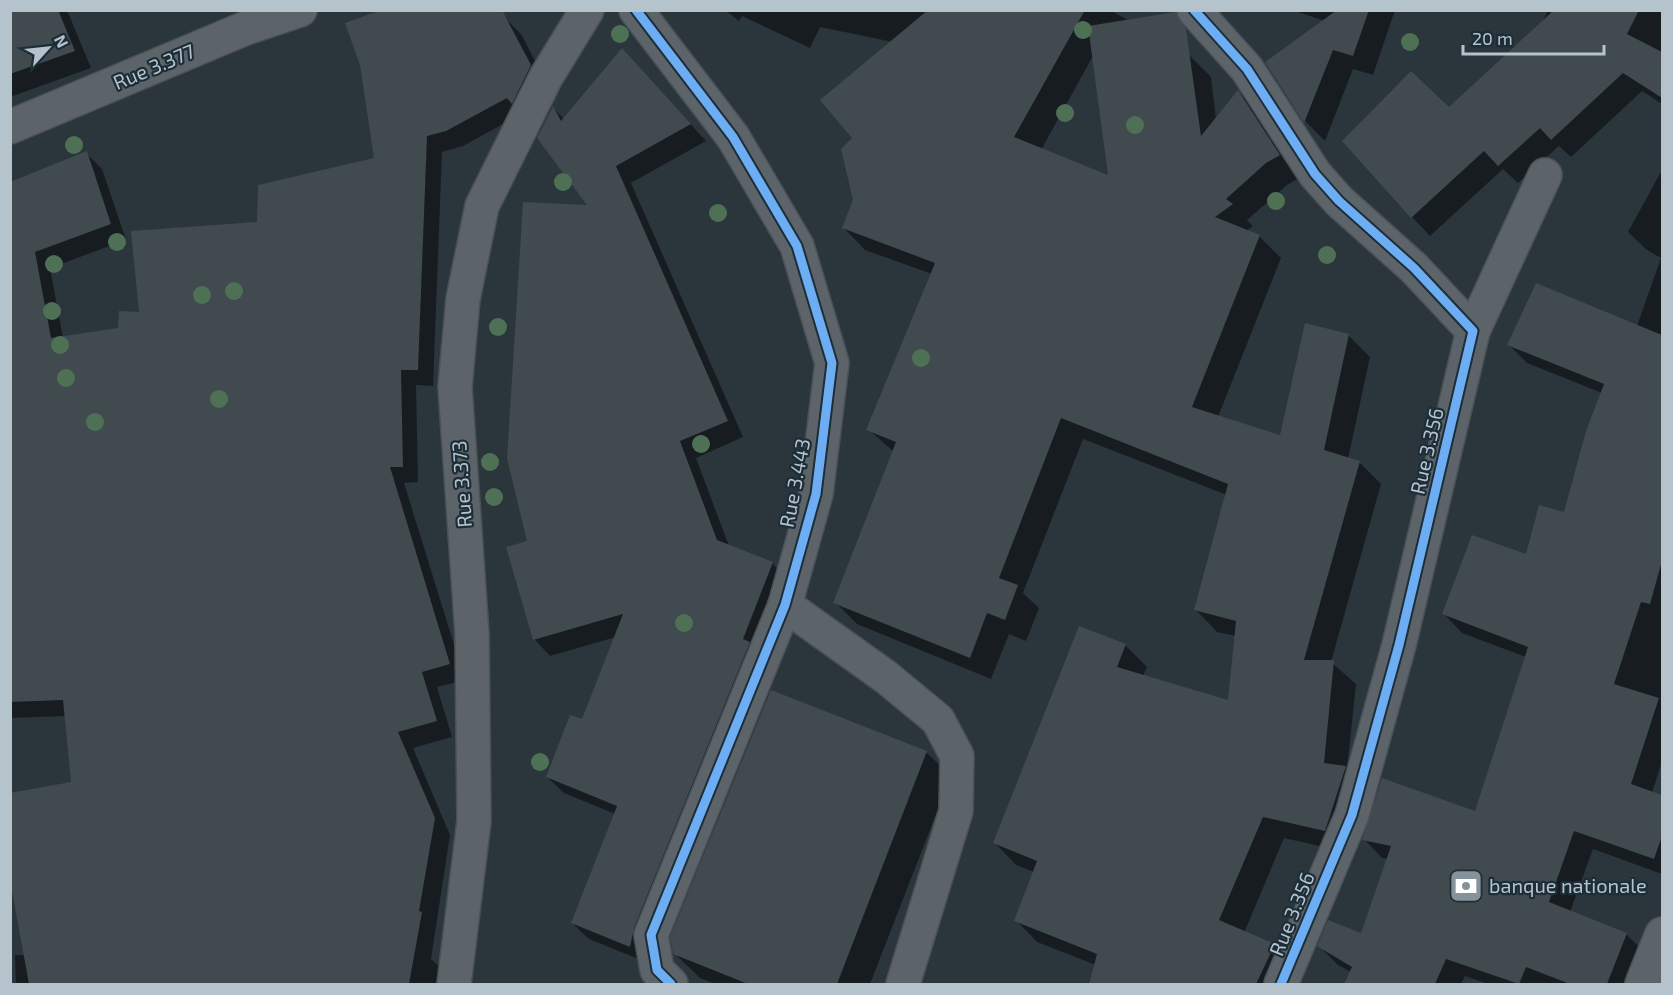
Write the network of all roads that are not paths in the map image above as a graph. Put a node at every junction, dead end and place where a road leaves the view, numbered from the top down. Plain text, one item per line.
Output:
1 (300, 10) edge
2 (587, 10) edge
3 (636, 10) edge
4 (1194, 10) edge
5 (10, 127) edge
6 (1545, 176) dead end
7 (1473, 331) junction
8 (785, 605) junction
9 (1662, 934) edge
10 (454, 984) edge
11 (671, 984) edge
12 (903, 984) edge
13 (1281, 984) edge
14 (1642, 984) edge

1 - 5 street, Rue 3.377
2 - 10 street, Rue 3.373
3 - 8 street, Rue 3.443
4 - 7 street
6 - 7 street, Rue 3.356
7 - 13 street, Rue 3.356
8 - 11 street, Rue 3.443
8 - 12 street
9 - 14 street

